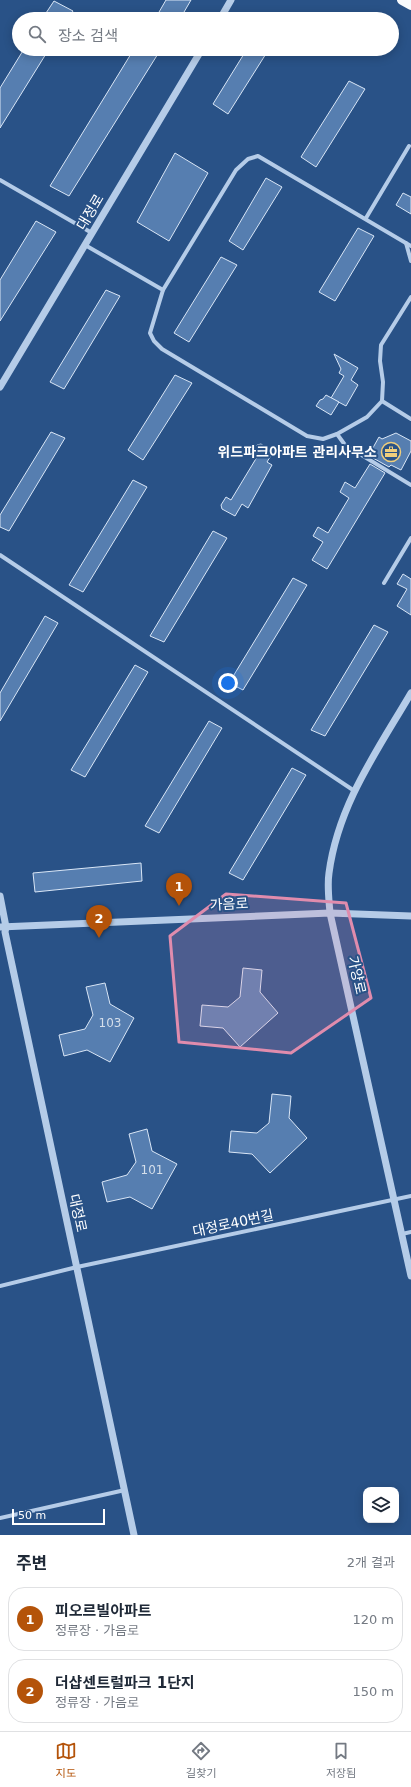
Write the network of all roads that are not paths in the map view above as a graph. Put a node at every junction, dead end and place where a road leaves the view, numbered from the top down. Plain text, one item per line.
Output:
1 (231, 0) edge
2 (402, 0) edge
3 (411, 5) edge
4 (224, 12) edge
5 (198, 56) edge
6 (409, 146) dead end
7 (0, 180) edge
8 (366, 218) junction
9 (92, 233) junction
10 (406, 243) junction
11 (85, 245) junction
12 (411, 246) edge
13 (411, 261) edge
14 (163, 290) junction
15 (411, 298) edge
16 (0, 388) edge
17 (382, 401) junction
18 (411, 418) edge
19 (337, 434) junction
20 (411, 485) edge
21 (411, 538) edge
22 (0, 555) edge
23 (384, 583) dead end
24 (411, 693) edge
25 (353, 790) junction
26 (0, 896) edge
27 (330, 913) junction
28 (411, 916) edge
29 (3, 927) edge
30 (411, 1196) edge
31 (394, 1200) junction
32 (411, 1232) edge
33 (402, 1234) junction
34 (77, 1267) junction
35 (411, 1276) edge
36 (0, 1286) edge
37 (124, 1490) junction
38 (0, 1518) edge
39 (134, 1535) edge

1 - 4 street
2 - 3 main road
5 - 9 street, 대정로
6 - 8 street
7 - 9 street
8 - 10 street
8 - 14 street
9 - 11 street, 대정로
10 - 12 street
10 - 13 street
11 - 14 street
11 - 16 street, 대정로
14 - 19 street
15 - 17 street
17 - 18 street
17 - 19 street
19 - 20 street
21 - 23 street
22 - 25 street
24 - 25 street, 가양로
25 - 27 street, 가양로
26 - 29 street, 대정로
27 - 28 street, 가음로
27 - 29 street, 가음로
27 - 31 street, 가양로
29 - 34 street, 대정로
30 - 31 street, 대정로40번길
31 - 33 street, 가양로
31 - 34 street, 대정로40번길
32 - 33 street
33 - 35 street, 가양로
34 - 36 street, 대정로40번길
34 - 37 street, 대정로
37 - 38 street
37 - 39 street, 대정로

